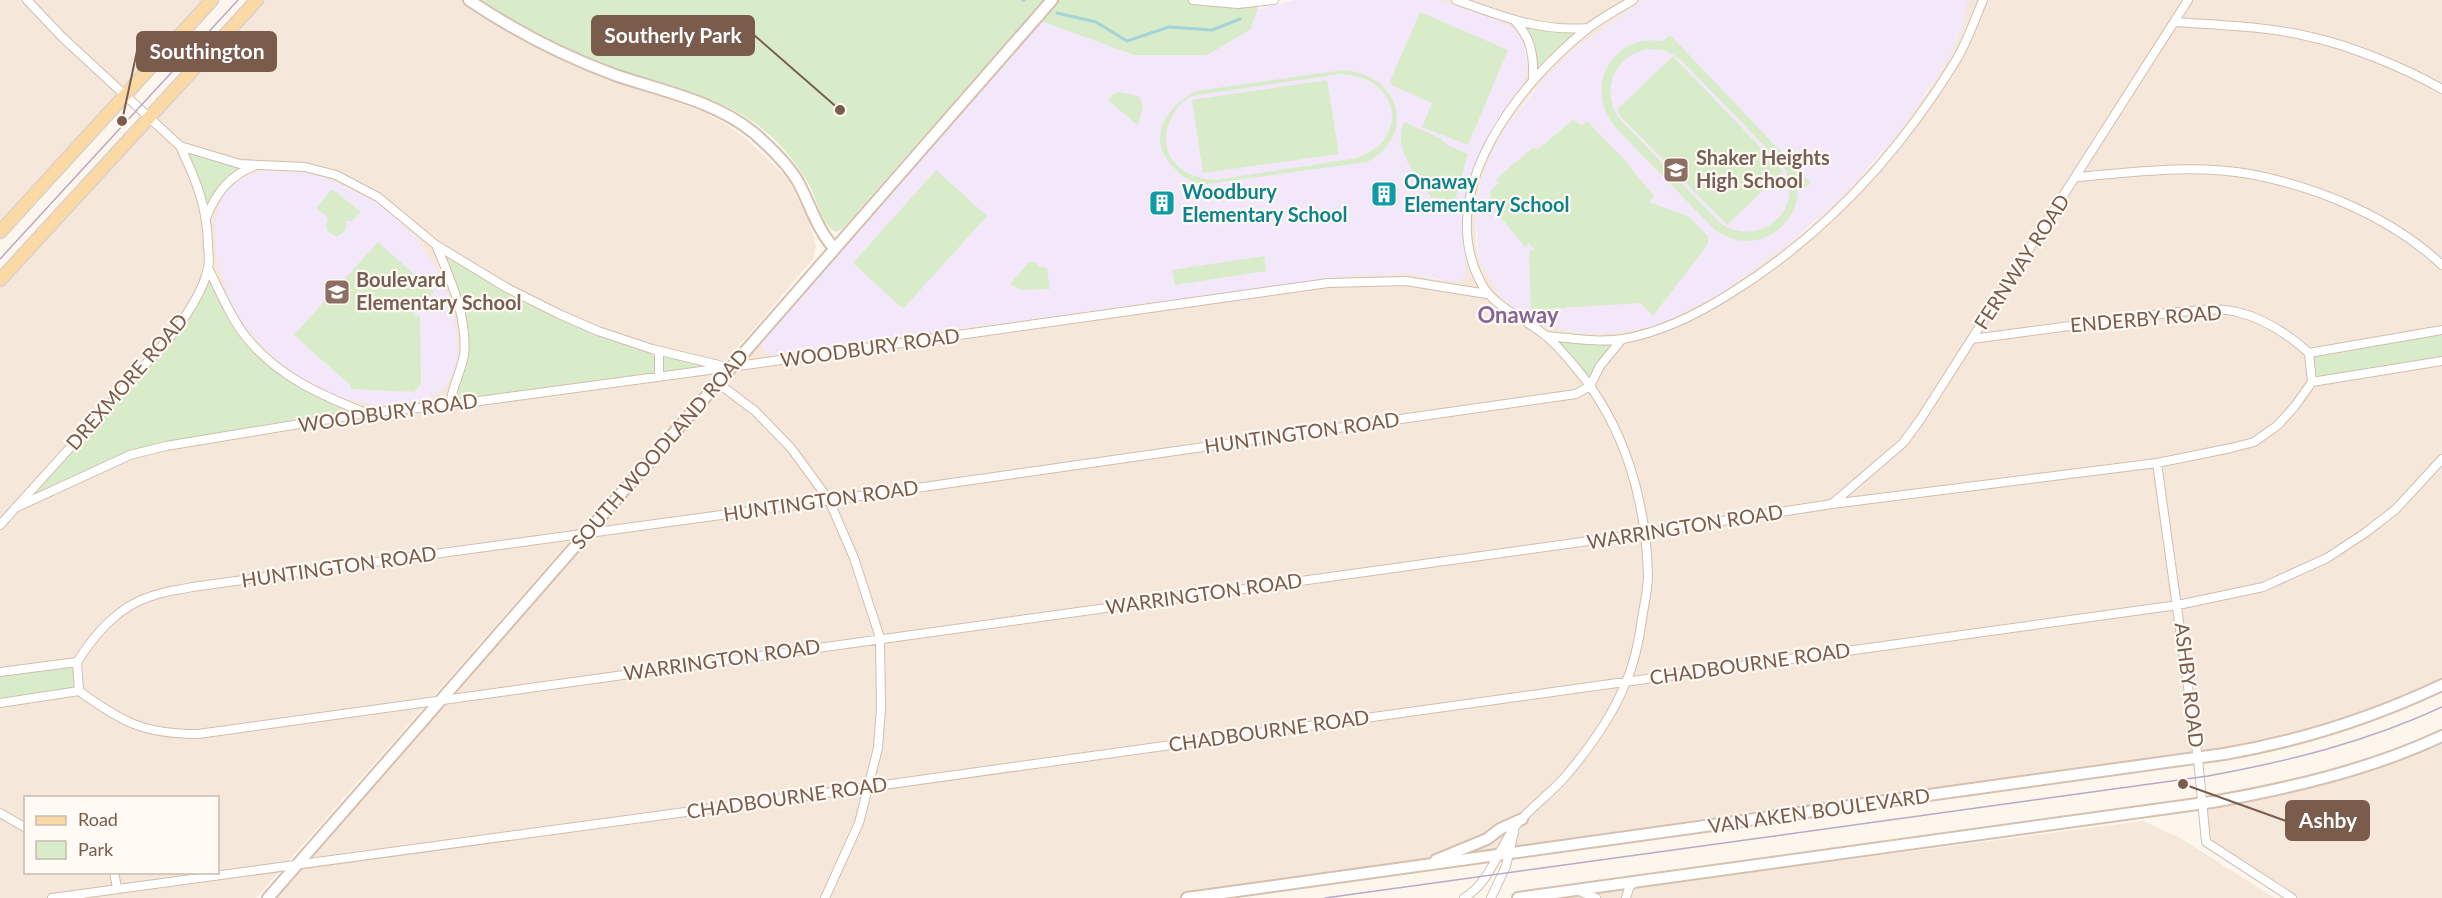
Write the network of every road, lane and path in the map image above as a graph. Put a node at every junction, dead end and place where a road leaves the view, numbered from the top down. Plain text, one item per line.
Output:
1 (27, 0) edge
2 (212, 0) edge
3 (257, 0) edge
4 (469, 0) edge
5 (1052, 0) edge
6 (1193, 0) edge
7 (1274, 0) edge
8 (1456, 0) edge
9 (1633, 0) edge
10 (1976, 0) edge
11 (1983, 0) edge
12 (2188, 0) edge
13 (1978, 12) junction
14 (1515, 21) junction
15 (2174, 22) junction
16 (1588, 28) junction
17 (1533, 79) junction
18 (2442, 90) edge
19 (124, 95) junction
20 (149, 118) junction
21 (180, 146) junction
22 (257, 165) junction
23 (2077, 177) junction
24 (207, 218) junction
25 (0, 232) edge
26 (436, 245) junction
27 (834, 248) junction
28 (2442, 265) edge
29 (208, 268) junction
30 (0, 280) edge
31 (1487, 294) junction
32 (2442, 330) edge
33 (1546, 336) junction
34 (1622, 339) junction
35 (1972, 339) junction
36 (659, 351) junction
37 (2309, 353) junction
38 (2442, 361) edge
39 (731, 368) junction
40 (659, 376) junction
41 (2312, 382) junction
42 (718, 383) junction
43 (1590, 386) junction
44 (450, 405) junction
45 (366, 413) junction
46 (2442, 459) edge
47 (2157, 463) junction
48 (829, 500) junction
49 (1832, 504) junction
50 (15, 508) junction
51 (0, 525) edge
52 (587, 533) junction
53 (1644, 534) junction
54 (2178, 605) junction
55 (880, 638) junction
56 (77, 662) junction
57 (0, 672) edge
58 (1627, 681) junction
59 (2442, 685) edge
60 (79, 691) junction
61 (441, 700) junction
62 (0, 703) edge
63 (2442, 736) edge
64 (2198, 759) junction
65 (868, 787) junction
66 (2202, 804) junction
67 (0, 813) edge
68 (1518, 824) junction
69 (24, 827) edge
70 (1504, 854) junction
71 (1427, 865) junction
72 (296, 866) junction
73 (114, 874) edge
74 (1634, 882) junction
75 (117, 888) junction
76 (1576, 890) junction
77 (52, 898) edge
78 (268, 898) edge
79 (825, 898) edge
80 (1187, 898) edge
81 (1464, 898) edge
82 (1491, 898) edge
83 (1518, 898) edge
84 (1596, 898) edge
85 (1626, 898) edge
86 (2292, 898) edge

1 - 19 street
2 - 19 main road
3 - 20 main road
4 - 27 main road
5 - 27 main road, SOUTH WOODLAND ROAD
6 - 7 street
8 - 14 street
9 - 16 street
10 - 13 street
11 - 13 street
12 - 15 street, FERNWAY ROAD
13 - 34 street
14 - 16 street
14 - 17 street
15 - 18 street
15 - 23 street, FERNWAY ROAD
16 - 17 street
17 - 31 street
19 - 20 street
19 - 25 main road
20 - 21 street
20 - 30 main road
21 - 22 street
21 - 24 street, DREXMORE ROAD
22 - 24 street, DREXMORE ROAD
22 - 26 street
23 - 28 street
23 - 35 street, FERNWAY ROAD
24 - 29 street, DREXMORE ROAD
26 - 36 street
26 - 44 street
27 - 39 main road, SOUTH WOODLAND ROAD
29 - 45 street
29 - 50 street, DREXMORE ROAD
31 - 33 street
31 - 39 street, WOODBURY ROAD
32 - 37 street
33 - 34 street
33 - 43 street
34 - 43 street
35 - 37 street, ENDERBY ROAD
35 - 49 street, FERNWAY ROAD
36 - 39 street
36 - 40 street
37 - 41 street
38 - 41 street
39 - 40 street, WOODBURY ROAD
39 - 42 main road, SOUTH WOODLAND ROAD
40 - 44 street, WOODBURY ROAD
41 - 47 street, WARRINGTON ROAD
42 - 48 street
42 - 52 main road, SOUTH WOODLAND ROAD
43 - 48 street, HUNTINGTON ROAD
43 - 53 street
44 - 45 street, WOODBURY ROAD
45 - 50 street, WOODBURY ROAD
46 - 54 street, CHADBOURNE ROAD
47 - 49 street, WARRINGTON ROAD
47 - 54 street, ASHBY ROAD
48 - 52 street, HUNTINGTON ROAD
48 - 55 street
49 - 53 street, WARRINGTON ROAD
50 - 51 street, DREXMORE ROAD
52 - 56 street, HUNTINGTON ROAD
52 - 61 main road, SOUTH WOODLAND ROAD
53 - 55 street, WARRINGTON ROAD
53 - 58 street
54 - 58 street, CHADBOURNE ROAD
54 - 64 street, ASHBY ROAD
55 - 61 street, WARRINGTON ROAD
55 - 65 street
56 - 57 street
56 - 60 street
58 - 65 street, CHADBOURNE ROAD
58 - 68 street
59 - 64 main road, VAN AKEN BOULEVARD
60 - 61 street, WARRINGTON ROAD
60 - 62 street
61 - 72 main road, SOUTH WOODLAND ROAD
63 - 66 main road
64 - 66 street, ASHBY ROAD
64 - 70 main road, VAN AKEN BOULEVARD
65 - 72 street, CHADBOURNE ROAD
65 - 79 street
66 - 74 main road
66 - 86 street, ASHBY ROAD
67 - 69 street
68 - 70 street
68 - 71 main road
70 - 71 main road, VAN AKEN BOULEVARD
70 - 81 street
70 - 82 street
71 - 80 main road, VAN AKEN BOULEVARD
72 - 75 street, CHADBOURNE ROAD
72 - 78 main road, SOUTH WOODLAND ROAD
73 - 75 street
74 - 76 main road
74 - 85 street
75 - 77 street, CHADBOURNE ROAD
76 - 83 main road
76 - 84 street

